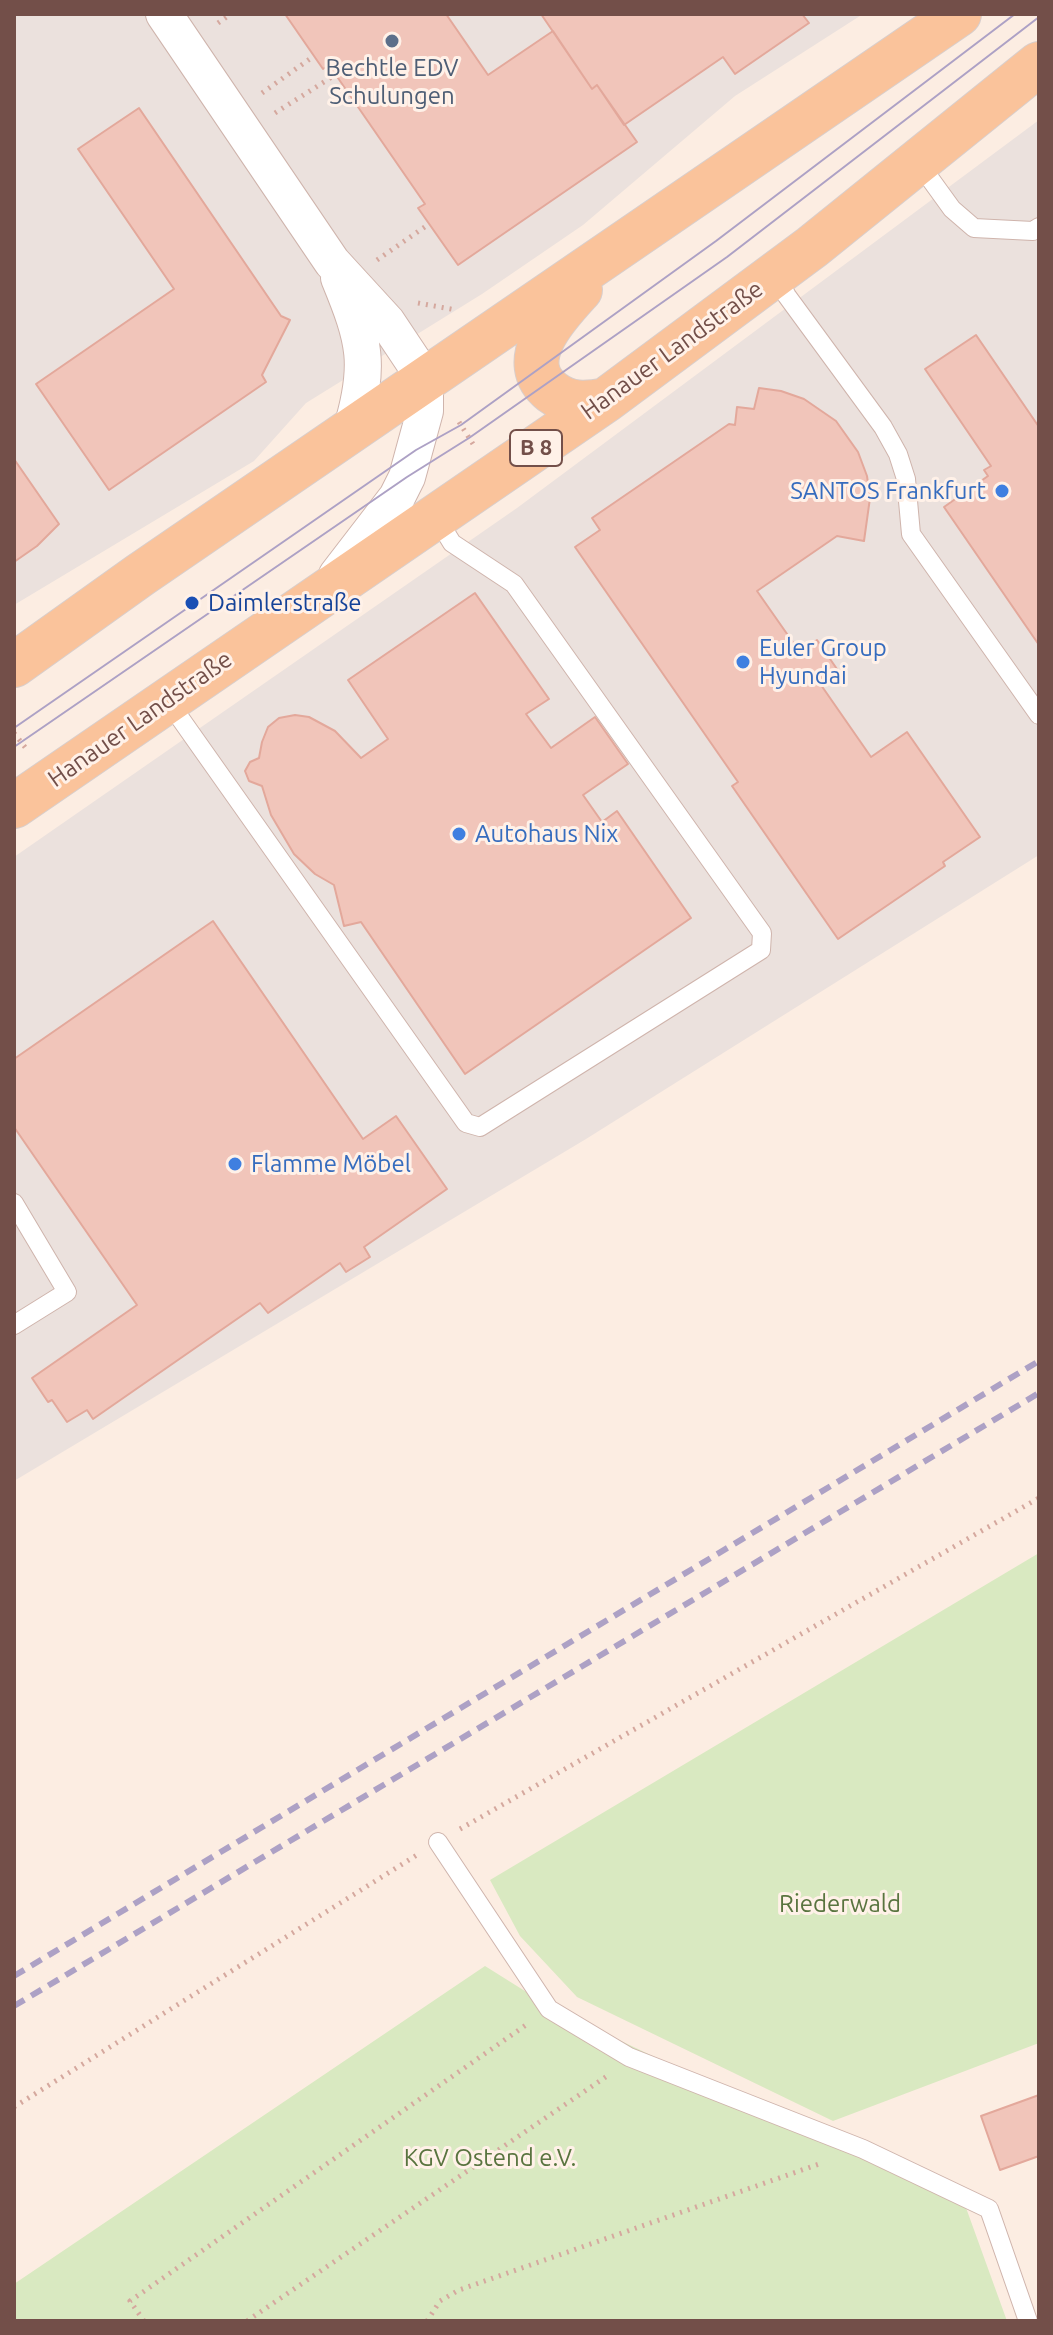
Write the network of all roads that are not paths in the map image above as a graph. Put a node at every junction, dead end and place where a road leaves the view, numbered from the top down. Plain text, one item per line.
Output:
1 (164, 14) edge
2 (959, 14) edge
3 (1039, 64) edge
4 (917, 161) junction
5 (1039, 227) edge
6 (616, 249) junction
7 (332, 262) junction
8 (775, 275) junction
9 (425, 379) junction
10 (606, 400) junction
11 (351, 431) junction
12 (436, 517) junction
13 (312, 602) junction
14 (14, 665) edge
15 (167, 700) junction
16 (1039, 715) edge
17 (14, 806) edge
18 (14, 1203) edge
19 (14, 1325) edge
20 (438, 1842) road end
21 (1028, 2321) edge

1 - 7 street
2 - 6 main road
3 - 4 main road, Hanauer Landstraße / B 8
4 - 5 lane
4 - 8 main road, Hanauer Landstraße / B 8
6 - 9 main road
6 - 10 main road
7 - 9 street
7 - 11 street
8 - 10 main road, Hanauer Landstraße / B 8
8 - 16 lane
9 - 11 main road
9 - 13 street
10 - 12 main road, Hanauer Landstraße / B 8
11 - 14 main road
12 - 13 main road, Hanauer Landstraße / B 8
12 - 15 lane
13 - 15 main road, Hanauer Landstraße / B 8
15 - 17 main road, Hanauer Landstraße / B 8
18 - 19 lane
20 - 21 lane

